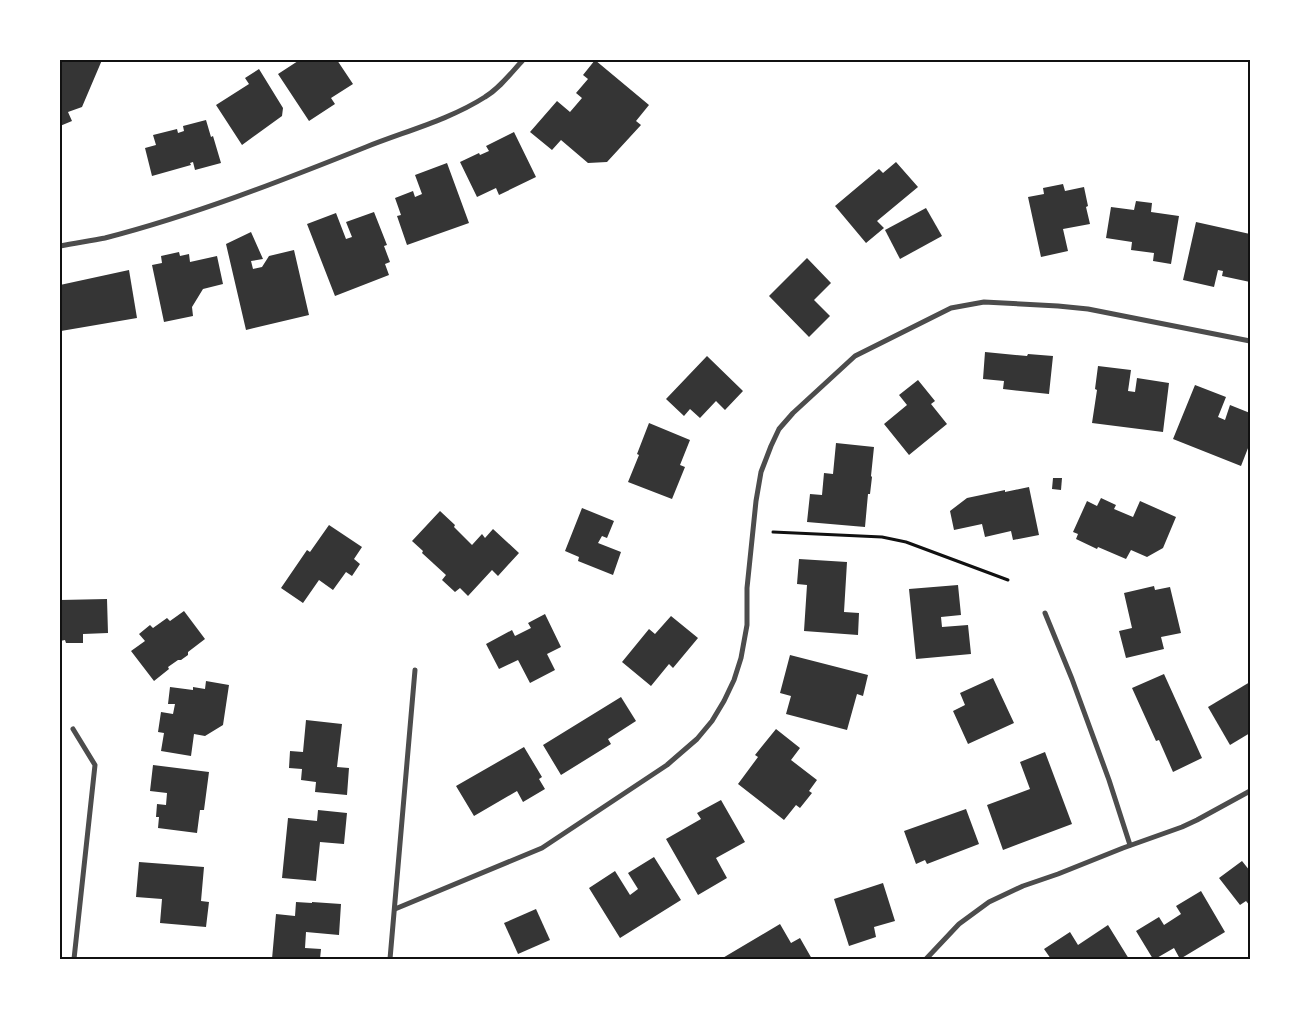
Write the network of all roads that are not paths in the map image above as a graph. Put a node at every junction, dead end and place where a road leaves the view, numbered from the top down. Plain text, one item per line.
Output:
1 (522, 60) edge
2 (60, 246) edge
3 (1250, 341) edge
4 (1045, 613) dead end
5 (415, 670) dead end
6 (73, 729) dead end
7 (1250, 792) edge
8 (1130, 845) junction
9 (395, 909) junction
10 (74, 959) edge
11 (390, 959) edge
12 (926, 959) edge

1 - 2 street
3 - 9 street
4 - 8 street
5 - 9 street
6 - 10 street
7 - 8 street
8 - 12 street
9 - 11 street

